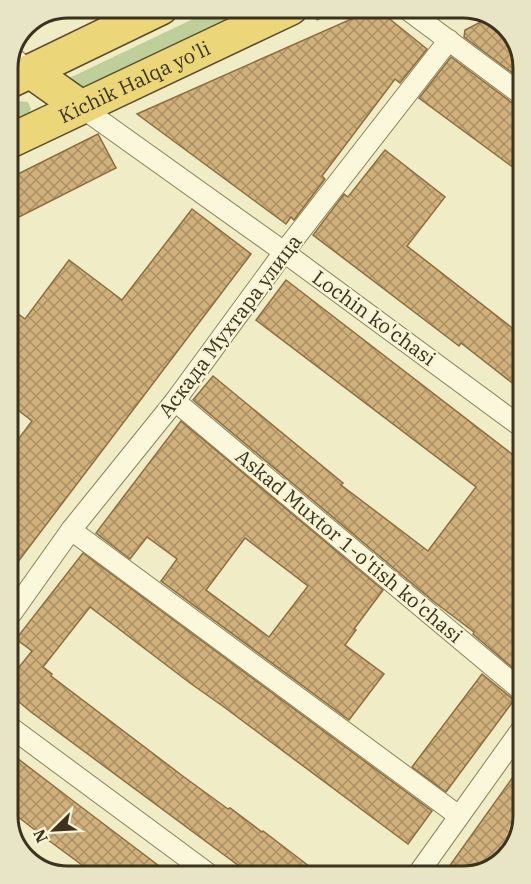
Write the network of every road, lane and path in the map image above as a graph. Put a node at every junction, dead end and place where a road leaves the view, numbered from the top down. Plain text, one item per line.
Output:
1 (138, 18) edge
2 (270, 18) edge
3 (419, 18) edge
4 (449, 40) junction
5 (18, 69) edge
6 (18, 71) edge
7 (513, 88) edge
8 (81, 107) junction
9 (18, 137) edge
10 (284, 252) junction
11 (175, 401) junction
12 (513, 421) edge
13 (71, 530) junction
14 (18, 605) edge
15 (513, 683) edge
16 (18, 733) edge
17 (513, 740) edge
18 (459, 816) junction
19 (198, 866) edge
20 (424, 866) edge

1 - 5 highway
2 - 8 highway, Kichik Halqa yo'li
3 - 4 street
4 - 7 street
4 - 10 street, Аскада Мухтара улица
6 - 8 highway
8 - 9 highway, Kichik Halqa yo'li
8 - 10 street, Lochin ko'chasi
10 - 11 street, Аскада Мухтара улица
10 - 12 street, Lochin ko'chasi
11 - 13 street, Аскада Мухтара улица
11 - 15 street, Askad Muxtor 1-o'tish ko'chasi
13 - 14 street, Аскада Мухтара улица
13 - 18 street
16 - 19 street
17 - 18 street
18 - 20 street

